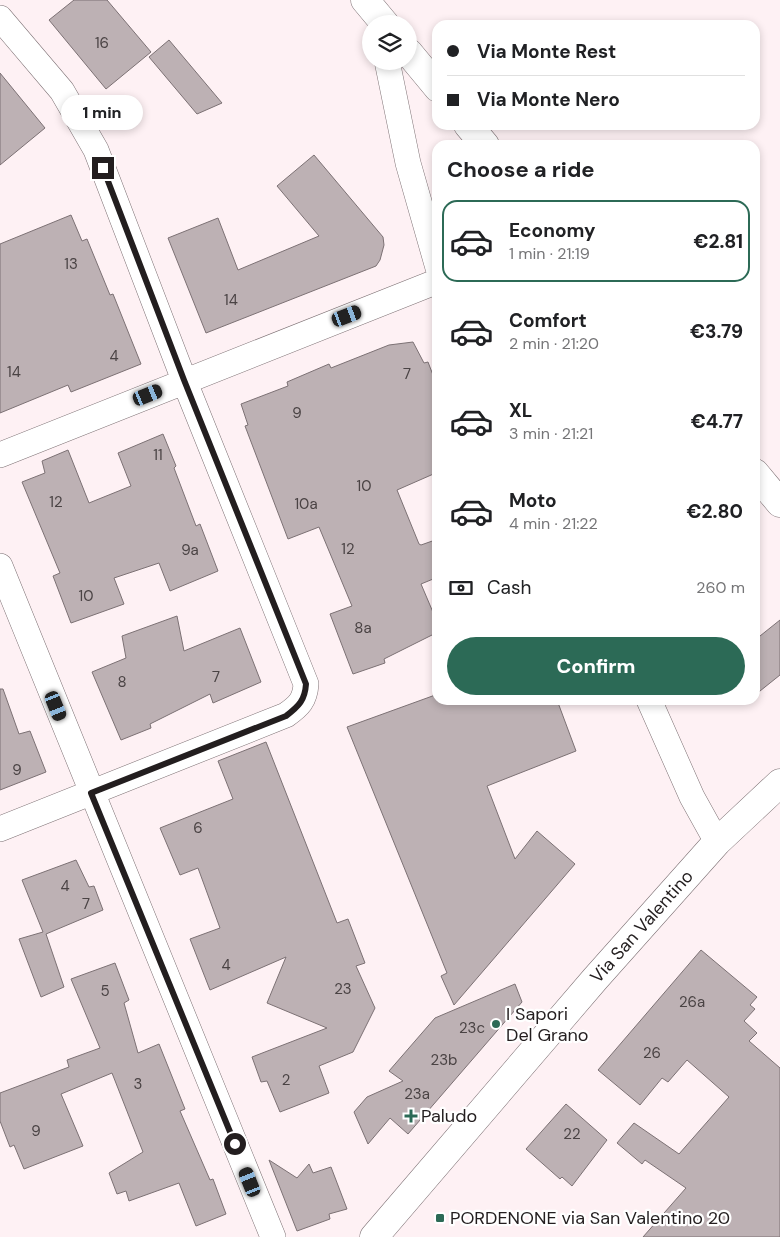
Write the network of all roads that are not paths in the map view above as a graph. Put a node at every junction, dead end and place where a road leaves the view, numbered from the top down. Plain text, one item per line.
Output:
1 (0, 18) edge
2 (417, 63) edge
3 (389, 70) edge
4 (432, 81) edge
5 (472, 130) edge
6 (481, 140) edge
7 (432, 247) edge
8 (432, 283) edge
9 (184, 380) junction
10 (0, 455) edge
11 (760, 479) edge
12 (780, 504) edge
13 (0, 566) edge
14 (651, 705) edge
15 (780, 784) edge
16 (91, 793) junction
17 (0, 829) edge
18 (717, 842) junction
19 (272, 1237) edge
20 (374, 1237) edge

1 - 9 street
2 - 4 street
3 - 7 street
5 - 6 street
8 - 9 street
9 - 10 street
9 - 16 street
11 - 12 street
13 - 16 street
14 - 18 street
15 - 18 street, Via San Valentino
16 - 17 street
16 - 19 street
18 - 20 street, Via San Valentino

